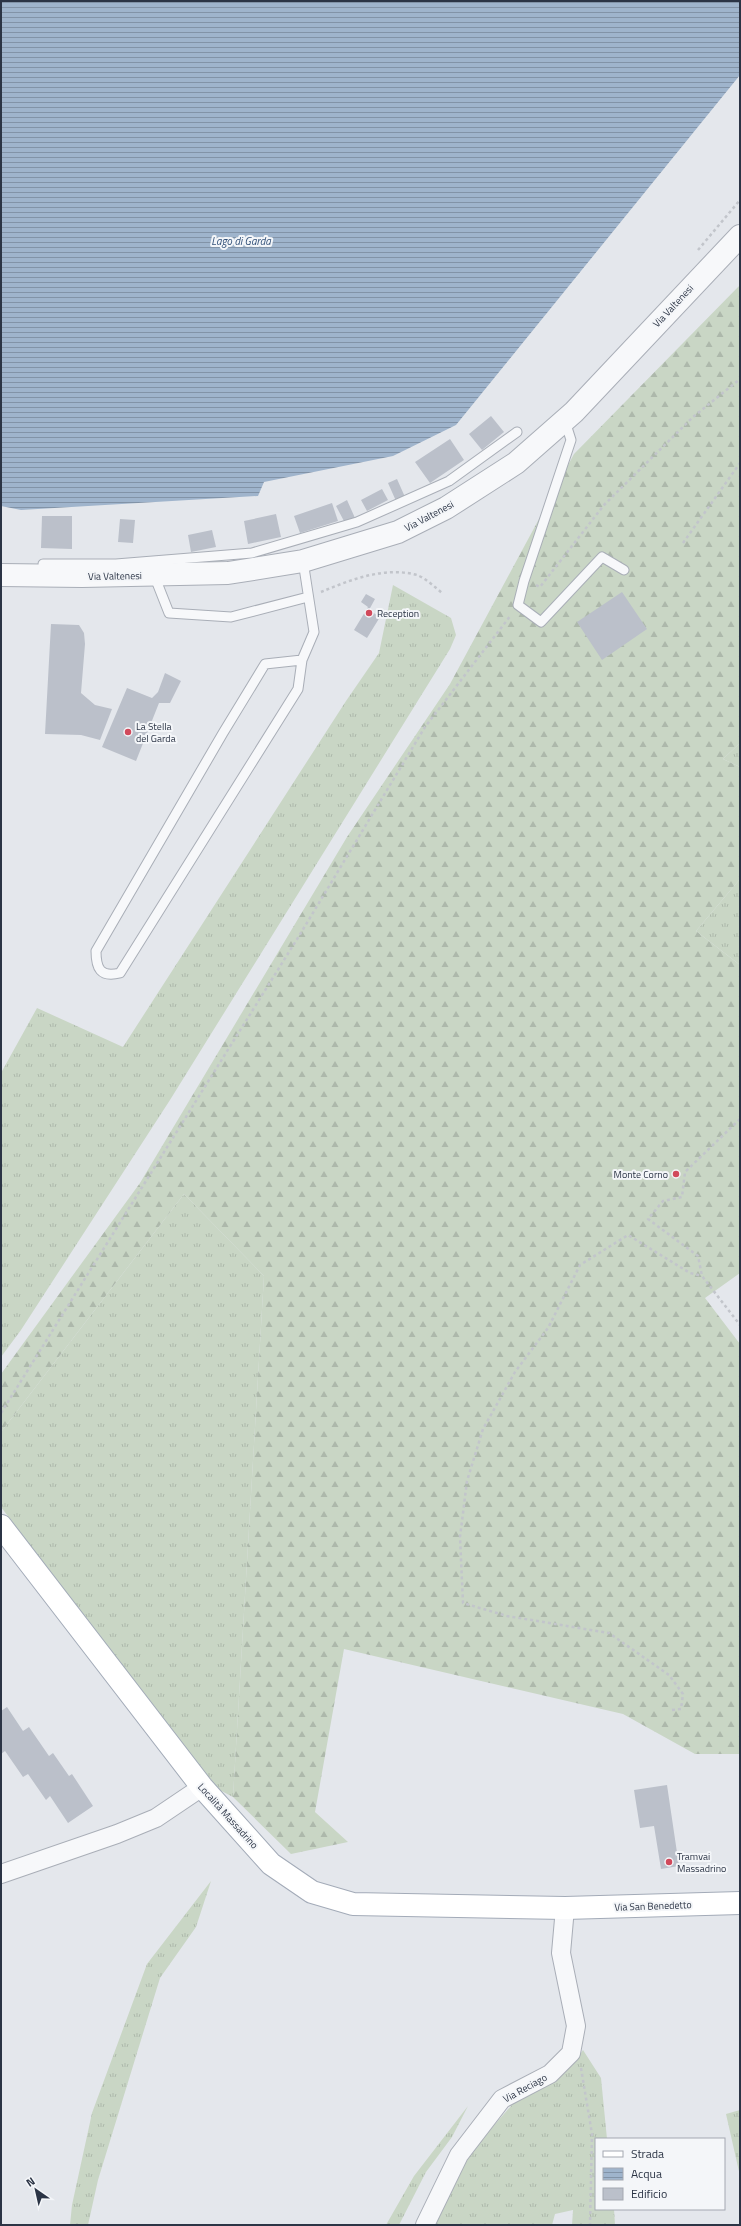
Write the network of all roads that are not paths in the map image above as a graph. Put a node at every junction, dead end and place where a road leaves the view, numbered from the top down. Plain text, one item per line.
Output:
1 (740, 236) edge
2 (565, 421) junction
3 (517, 432) dead end
4 (303, 562) junction
5 (43, 564) dead end
6 (116, 570) junction
7 (624, 570) dead end
8 (9, 575) edge
9 (154, 575) junction
10 (308, 597) junction
11 (302, 660) junction
12 (1, 1526) edge
13 (202, 1787) junction
14 (2, 1873) edge
15 (740, 1903) edge
16 (565, 1912) junction
17 (425, 2225) edge

1 - 2 street, Via Valtenesi
2 - 4 street, Via Valtenesi
2 - 7 lane
3 - 6 lane
4 - 9 street, Via Valtenesi
4 - 10 lane
5 - 6 lane
6 - 8 street, Via Valtenesi
6 - 9 street, Via Valtenesi
9 - 10 lane
10 - 11 lane
11 - 11 lane
12 - 13 main road, Località Massadrino
13 - 14 street
13 - 16 main road, Località Massadrino
15 - 16 main road, Via San Benedetto
16 - 17 street, Via Reciago

